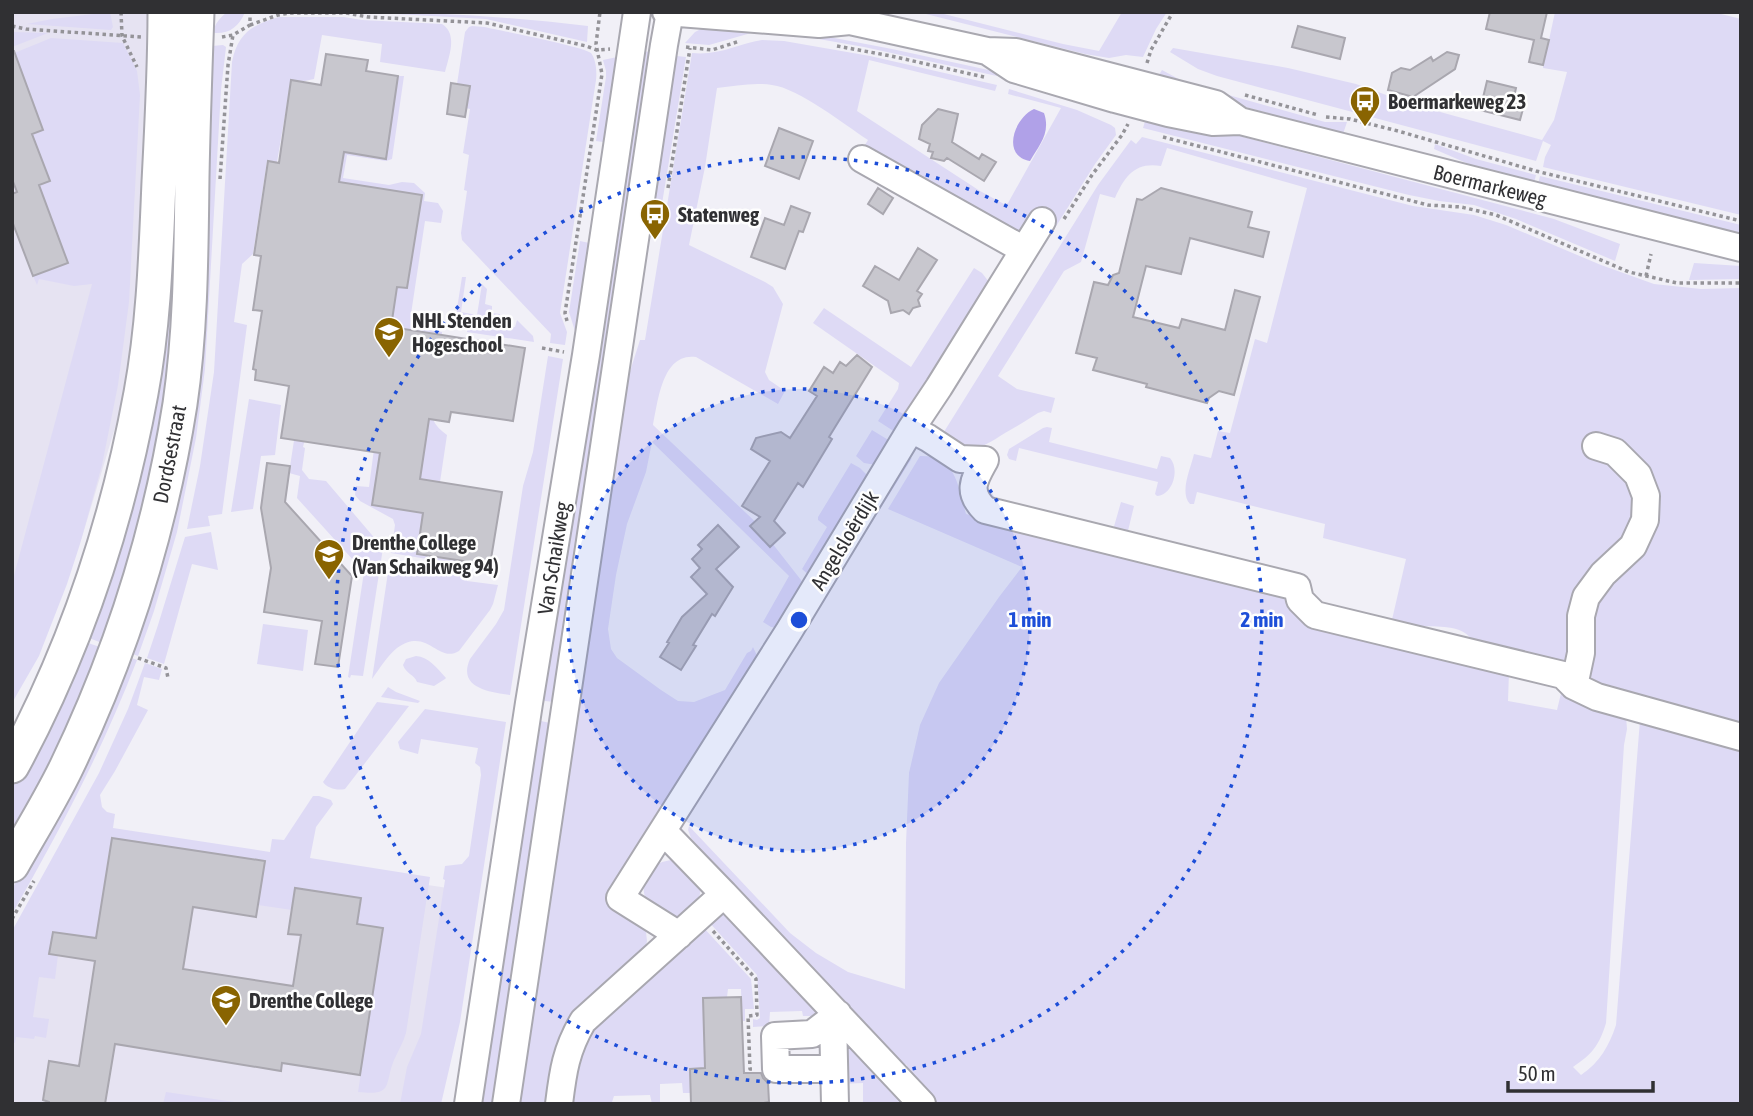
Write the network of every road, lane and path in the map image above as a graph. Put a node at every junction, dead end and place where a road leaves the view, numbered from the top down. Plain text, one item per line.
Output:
1 (121, 12) edge
2 (164, 12) edge
3 (197, 12) edge
4 (250, 12) edge
5 (600, 12) edge
6 (637, 12) edge
7 (669, 12) edge
8 (1173, 12) edge
9 (843, 16) edge
10 (250, 25) junction
11 (12, 26) edge
12 (122, 36) junction
13 (744, 39) dead end
14 (830, 45) dead end
15 (690, 48) dead end
16 (987, 51) junction
17 (138, 68) dead end
18 (988, 78) dead end
19 (1141, 84) junction
20 (1236, 93) dead end
21 (1117, 121) dead end
22 (1240, 121) junction
23 (1135, 129) dead end
24 (1398, 131) junction
25 (1163, 137) dead end
26 (1396, 138) dead end
27 (862, 159) dead end
28 (220, 181) dead end
29 (1042, 221) dead end
30 (1741, 221) edge
31 (1741, 248) edge
32 (1024, 250) junction
33 (1651, 254) dead end
34 (1646, 276) junction
35 (1741, 283) edge
36 (542, 348) dead end
37 (568, 352) dead end
38 (911, 429) junction
39 (1596, 446) dead end
40 (1574, 686) junction
41 (1741, 737) edge
42 (16, 755) edge
43 (663, 831) junction
44 (12, 865) edge
45 (724, 894) junction
46 (700, 916) junction
47 (679, 935) junction
48 (835, 1016) junction
49 (776, 1069) junction
50 (820, 1069) dead end
51 (468, 1104) edge
52 (506, 1104) edge
53 (559, 1104) edge
54 (835, 1104) edge
55 (922, 1104) edge

1 - 12 path
2 - 42 main road, Dordsestraat
3 - 44 main road, Dordsestraat
4 - 10 path
5 - 10 path
6 - 51 street, Van Schaikweg
7 - 9 street, Boermarkeweg
7 - 52 street, Van Schaikweg
8 - 19 path
9 - 16 street, Boermarkeweg
10 - 28 path
11 - 12 path
12 - 17 path
13 - 15 path
14 - 18 path
16 - 19 street, Boermarkeweg
16 - 22 street, Boermarkeweg
19 - 22 street, Boermarkeweg
20 - 24 path
21 - 23 path
22 - 31 street, Boermarkeweg
24 - 26 path
24 - 30 path
25 - 34 path
27 - 32 street
29 - 32 street, Angelsloërdijk
32 - 38 street, Angelsloërdijk
33 - 34 path
34 - 35 path
36 - 37 path
38 - 40 street
38 - 43 street, Angelsloërdijk
39 - 40 street
40 - 41 street
43 - 45 street
43 - 47 street, Angelsloërdijk
45 - 46 street
45 - 48 street
46 - 47 street
46 - 49 path
47 - 53 street
48 - 49 street
48 - 54 street
48 - 55 street
49 - 50 street

